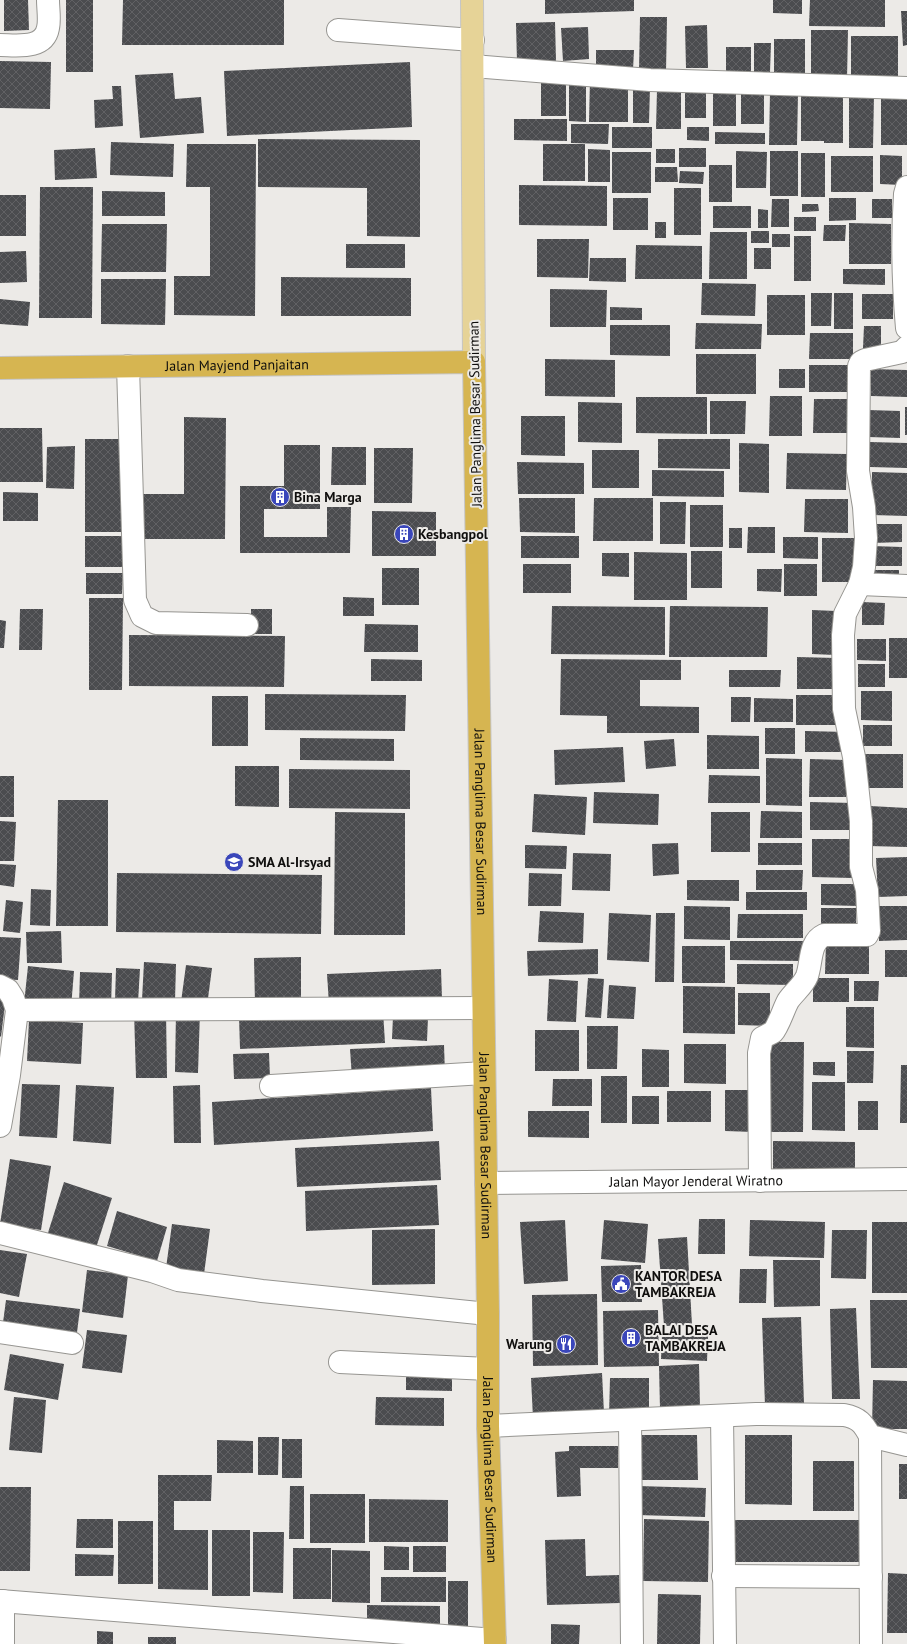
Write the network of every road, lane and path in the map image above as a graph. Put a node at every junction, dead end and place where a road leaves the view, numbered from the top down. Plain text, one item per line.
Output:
1 (48, 0) edge
2 (472, 0) edge
3 (338, 30) dead end
4 (474, 40) junction
5 (0, 45) edge
6 (473, 66) junction
7 (907, 88) edge
8 (907, 187) edge
9 (907, 328) edge
10 (907, 347) edge
11 (474, 362) junction
12 (128, 366) junction
13 (0, 368) edge
14 (860, 584) junction
15 (907, 586) edge
16 (247, 625) dead end
17 (0, 986) edge
18 (484, 1008) junction
19 (17, 1010) junction
20 (484, 1073) junction
21 (271, 1086) dead end
22 (0, 1126) edge
23 (907, 1179) edge
24 (760, 1181) junction
25 (486, 1183) junction
26 (0, 1233) edge
27 (488, 1314) junction
28 (0, 1332) edge
29 (72, 1343) dead end
30 (340, 1362) dead end
31 (488, 1369) junction
32 (722, 1416) junction
33 (630, 1420) junction
34 (488, 1426) junction
35 (870, 1436) junction
36 (907, 1445) edge
37 (724, 1576) junction
38 (871, 1577) junction
39 (2, 1601) edge
40 (494, 1642) edge
41 (3, 1644) edge
42 (632, 1644) edge
43 (725, 1644) edge
44 (871, 1644) edge

1 - 5 street
2 - 4 main road, Jalan Panglima Besar Sudirman
3 - 4 street
4 - 6 main road, Jalan Panglima Besar Sudirman
6 - 7 street
6 - 11 main road, Jalan Panglima Besar Sudirman
8 - 9 street
10 - 14 street
11 - 12 highway, Jalan Mayjend Panjaitan
11 - 18 highway, Jalan Panglima Besar Sudirman
12 - 13 highway, Jalan Mayjend Panjaitan
12 - 16 street
14 - 15 street
14 - 24 street
17 - 19 street
18 - 19 street
18 - 20 highway, Jalan Panglima Besar Sudirman
19 - 22 street
20 - 21 street
20 - 25 highway, Jalan Panglima Besar Sudirman
23 - 24 street, Jalan Mayor Jenderal Wiratno
24 - 25 street, Jalan Mayor Jenderal Wiratno
25 - 27 highway, Jalan Panglima Besar Sudirman
26 - 27 street
27 - 31 highway, Jalan Panglima Besar Sudirman
28 - 29 street
30 - 31 street
31 - 34 highway, Jalan Panglima Besar Sudirman
32 - 33 street
32 - 35 street
32 - 37 street
33 - 34 street
33 - 42 street
34 - 40 highway, Jalan Panglima Besar Sudirman
35 - 36 street
35 - 38 street
37 - 38 street
37 - 43 street
38 - 44 street
39 - 40 street
39 - 41 street

